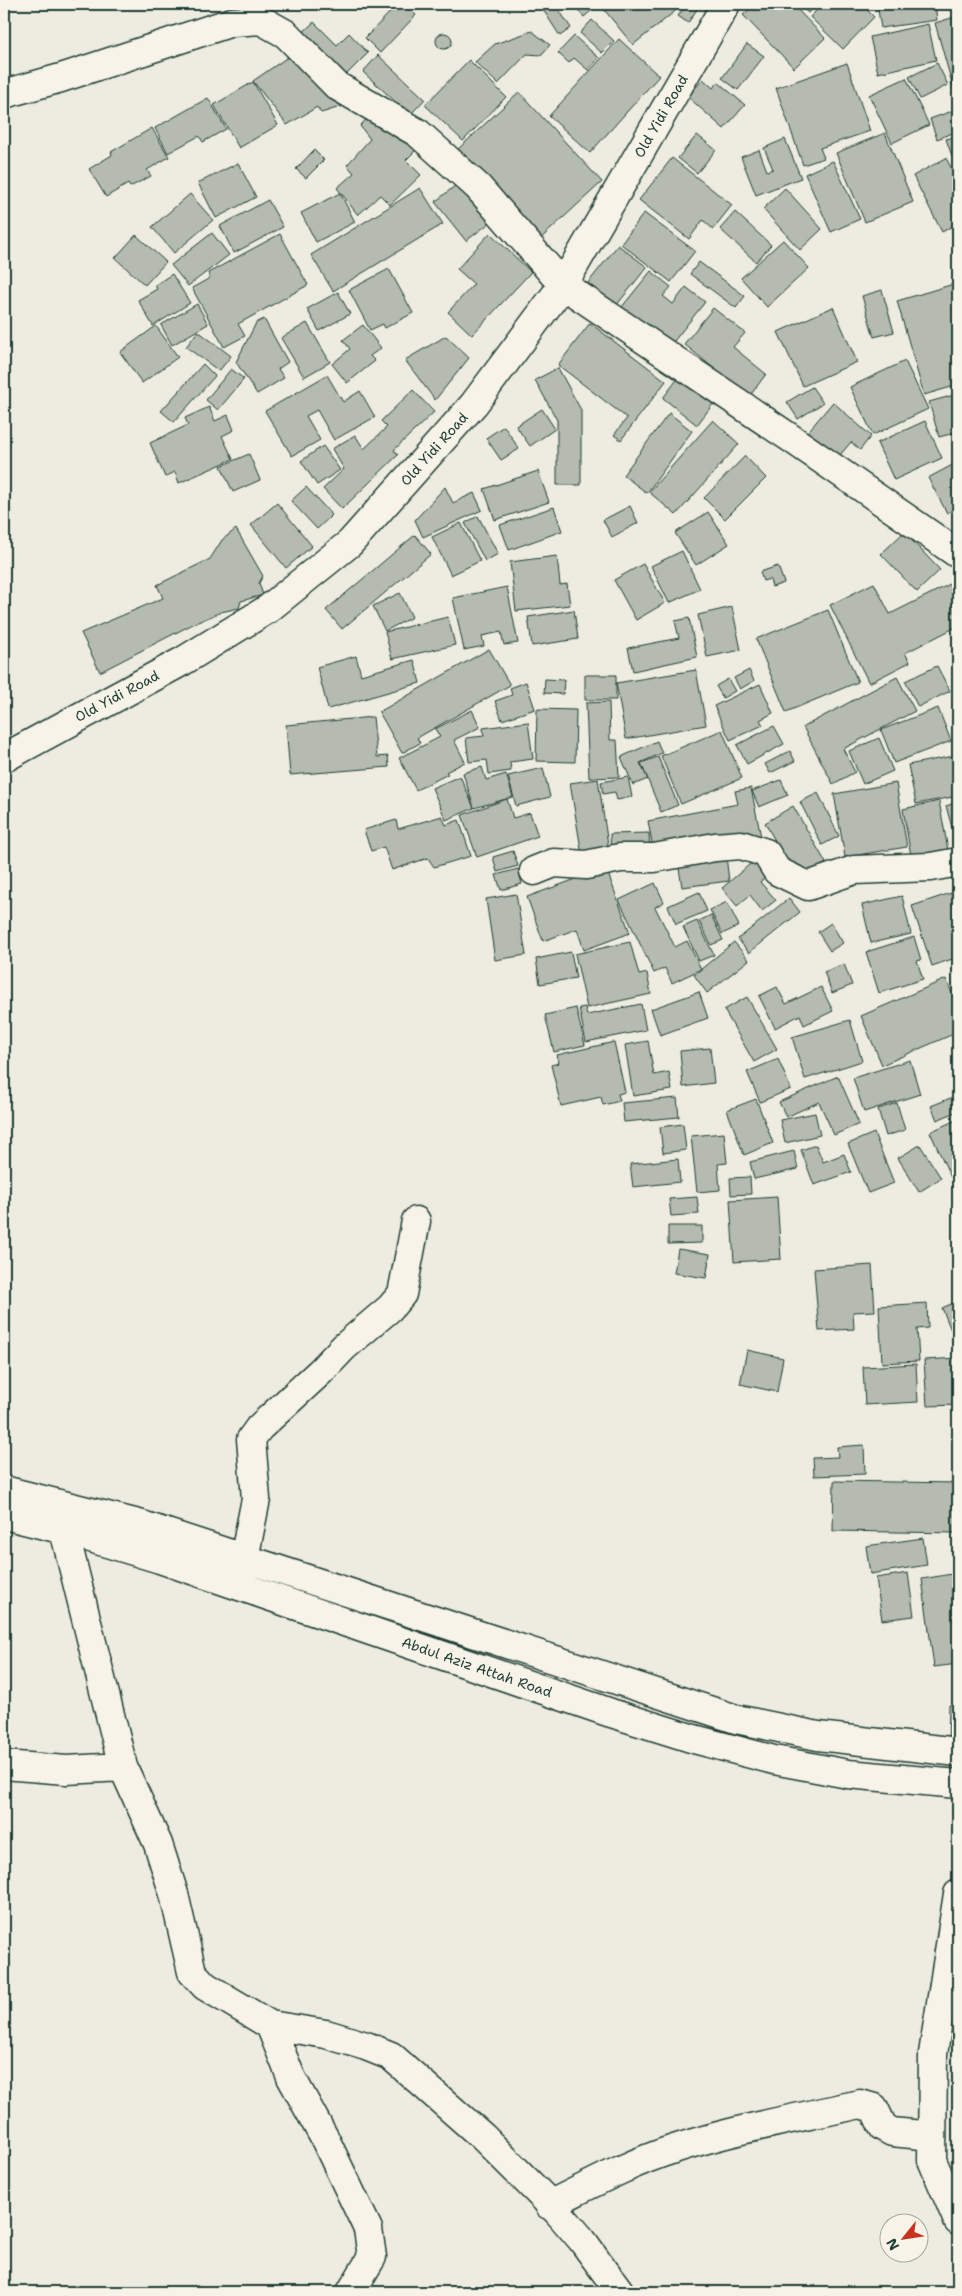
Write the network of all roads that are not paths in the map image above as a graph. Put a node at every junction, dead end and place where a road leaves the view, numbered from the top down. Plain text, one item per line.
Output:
1 (726, 4) edge
2 (4, 94) edge
3 (563, 285) junction
4 (958, 554) edge
5 (4, 758) edge
6 (958, 862) edge
7 (534, 871) dead end
8 (416, 1221) dead end
9 (4, 1490) edge
10 (4, 1515) edge
11 (64, 1530) junction
12 (244, 1559) junction
13 (922, 1749) junction
14 (958, 1752) edge
15 (4, 1765) edge
16 (123, 1767) junction
17 (920, 1781) junction
18 (958, 1784) edge
19 (958, 1894) edge
20 (270, 2026) junction
21 (932, 2136) junction
22 (549, 2205) junction
23 (958, 2222) edge
24 (351, 2292) edge
25 (620, 2292) edge

1 - 3 main road, Old Yidi Road
2 - 3 main road
3 - 4 main road
3 - 5 main road, Old Yidi Road
6 - 7 main road
8 - 12 main road
9 - 12 main road
10 - 11 main road, Abdul Aziz Attah Road
11 - 16 main road
11 - 17 main road, Abdul Aziz Attah Road
12 - 13 main road
13 - 14 main road
13 - 17 main road
15 - 16 main road
16 - 20 main road
17 - 18 main road, Abdul Aziz Attah Road
19 - 21 main road
20 - 22 main road
20 - 24 main road
21 - 22 main road
21 - 23 main road
22 - 25 main road

